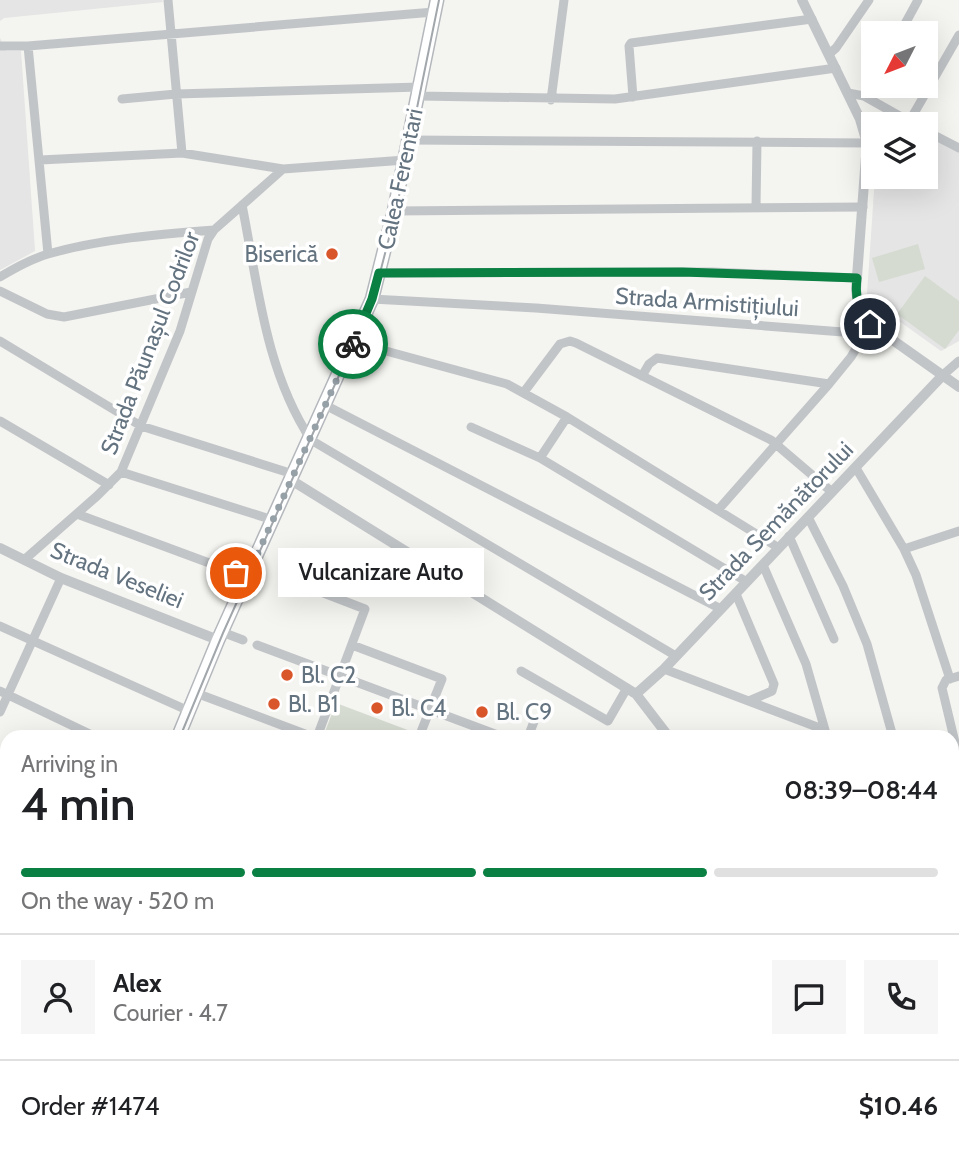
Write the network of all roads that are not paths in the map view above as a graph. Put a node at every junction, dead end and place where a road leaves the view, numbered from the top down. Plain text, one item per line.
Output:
1 (168, 0) edge
2 (564, 0) edge
3 (869, 0) edge
4 (918, 0) edge
5 (806, 2) edge
6 (436, 6) edge
7 (812, 19) junction
8 (907, 21) edge
9 (171, 33) junction
10 (959, 35) edge
11 (0, 46) edge
12 (29, 46) junction
13 (829, 54) junction
14 (836, 68) junction
15 (419, 92) junction
16 (848, 93) junction
17 (176, 94) junction
18 (861, 95) edge
19 (633, 97) junction
20 (867, 98) edge
21 (122, 100) dead end
22 (551, 100) junction
23 (875, 104) junction
24 (854, 106) junction
25 (889, 112) edge
26 (915, 112) edge
27 (861, 121) edge
28 (938, 137) edge
29 (409, 140) junction
30 (757, 141) junction
31 (861, 141) edge
32 (959, 148) edge
33 (182, 153) junction
34 (40, 160) junction
35 (405, 160) junction
36 (283, 169) junction
37 (865, 189) edge
38 (243, 205) junction
39 (756, 207) junction
40 (863, 207) junction
41 (394, 211) junction
42 (214, 230) junction
43 (48, 254) junction
44 (379, 273) junction
45 (0, 277) edge
46 (857, 278) junction
47 (0, 291) edge
48 (191, 292) junction
49 (372, 299) junction
50 (873, 326) junction
51 (0, 341) edge
52 (353, 342) junction
53 (959, 361) edge
54 (943, 375) junction
55 (642, 376) junction
56 (829, 384) junction
57 (959, 387) edge
58 (524, 393) junction
59 (325, 405) junction
60 (566, 417) junction
61 (0, 421) edge
62 (141, 426) junction
63 (471, 427) dead end
64 (310, 438) junction
65 (776, 444) junction
66 (540, 458) junction
67 (856, 468) junction
68 (121, 472) junction
69 (292, 477) junction
70 (108, 485) junction
71 (832, 492) junction
72 (718, 510) junction
73 (77, 514) junction
74 (808, 517) junction
75 (273, 520) junction
76 (959, 531) edge
77 (789, 536) junction
78 (0, 548) edge
79 (779, 548) junction
80 (904, 549) junction
81 (24, 560) junction
82 (763, 565) junction
83 (247, 577) junction
84 (61, 578) junction
85 (747, 582) junction
86 (300, 584) dead end
87 (736, 594) junction
88 (720, 609) junction
89 (0, 626) edge
90 (220, 636) junction
91 (834, 639) dead end
92 (243, 640) dead end
93 (32, 641) junction
94 (257, 645) dead end
95 (352, 645) junction
96 (676, 656) junction
97 (664, 669) junction
98 (521, 671) dead end
99 (340, 676) junction
100 (954, 677) edge
101 (632, 691) junction
102 (4, 693) edge
103 (196, 694) junction
104 (749, 701) junction
105 (430, 709) junction
106 (189, 711) junction
107 (0, 712) edge
108 (535, 719) dead end
109 (81, 730) edge
110 (181, 730) edge
111 (296, 730) edge
112 (318, 730) edge
113 (422, 730) edge
114 (485, 730) edge
115 (531, 730) edge
116 (663, 730) edge
117 (819, 730) edge
118 (825, 730) edge
119 (891, 730) edge
120 (952, 730) edge

1 - 9 street
2 - 22 street
3 - 13 street
4 - 8 street
5 - 7 street
6 - 9 street
6 - 15 main road, Calea Ferentari
7 - 13 street
7 - 19 street
9 - 12 street
9 - 17 street
10 - 26 street
11 - 12 street
12 - 34 street
13 - 14 street
14 - 16 street
14 - 19 street
15 - 17 street
15 - 22 street
15 - 29 main road, Calea Ferentari
16 - 18 street
16 - 24 street
17 - 21 street
17 - 33 street
19 - 22 street
20 - 23 street
23 - 24 street
23 - 25 street
24 - 27 street
28 - 32 street
29 - 30 street
29 - 35 main road, Calea Ferentari
30 - 31 street
30 - 39 street
33 - 34 street
33 - 36 street
34 - 43 street
35 - 36 street
35 - 41 main road, Calea Ferentari
36 - 38 street, Strada Păunașul Codrilor
37 - 40 street
38 - 42 street, Strada Păunașul Codrilor
38 - 64 street
39 - 40 street
39 - 41 street
40 - 46 street
41 - 44 main road, Calea Ferentari
42 - 43 street
42 - 48 street, Strada Păunașul Codrilor
43 - 45 street
44 - 46 street
44 - 49 main road, Calea Ferentari
46 - 50 street
47 - 48 street
48 - 62 street, Strada Păunașul Codrilor
49 - 50 street, Strada Armistițiului
49 - 52 main road, Calea Ferentari
50 - 54 street
50 - 56 street
51 - 62 street
52 - 58 street
52 - 59 main road, Calea Ferentari
53 - 54 street
54 - 57 street
54 - 67 street, Strada Semănătorului
55 - 56 street
55 - 58 street
55 - 65 street
56 - 65 street
58 - 60 street
59 - 64 main road, Calea Ferentari
59 - 88 street
60 - 66 street
60 - 72 street
61 - 70 street
62 - 68 street, Strada Păunașul Codrilor
62 - 69 street
63 - 66 street
64 - 69 main road, Calea Ferentari
64 - 96 street
65 - 71 street
65 - 72 street
66 - 85 street
67 - 71 street, Strada Semănătorului
67 - 80 street
68 - 70 street, Strada Păunașul Codrilor
68 - 75 street
69 - 75 main road, Calea Ferentari
69 - 101 street
70 - 73 street, Strada Păunașul Codrilor
71 - 74 street, Strada Semănătorului
72 - 79 street
73 - 81 street, Strada Păunașul Codrilor
73 - 83 street
74 - 77 street, Strada Semănătorului
74 - 119 street
75 - 83 main road, Calea Ferentari
76 - 80 street
77 - 79 street, Strada Semănătorului
77 - 91 street
78 - 81 street, Strada Veseliei
79 - 82 street, Strada Semănătorului
80 - 100 street
81 - 84 street, Strada Veseliei
82 - 85 street, Strada Semănătorului
82 - 118 street
83 - 90 main road, Calea Ferentari
84 - 90 street, Strada Veseliei
84 - 93 street
85 - 87 street, Strada Semănătorului
86 - 95 street
87 - 88 street, Strada Semănătorului
87 - 104 street
88 - 96 street, Strada Semănătorului
89 - 93 street
90 - 92 street
90 - 103 main road, Calea Ferentari
93 - 102 street
93 - 106 street
94 - 99 street
95 - 99 street
95 - 105 street
96 - 97 street, Strada Semănătorului
97 - 101 street, Strada Semănătorului
97 - 104 street
98 - 101 street
99 - 105 street
99 - 112 street
100 - 120 street
101 - 116 street
102 - 107 street
102 - 109 street
103 - 106 main road, Calea Ferentari
103 - 111 street
104 - 117 street
105 - 113 street
105 - 114 street
106 - 110 main road, Calea Ferentari
108 - 115 street

